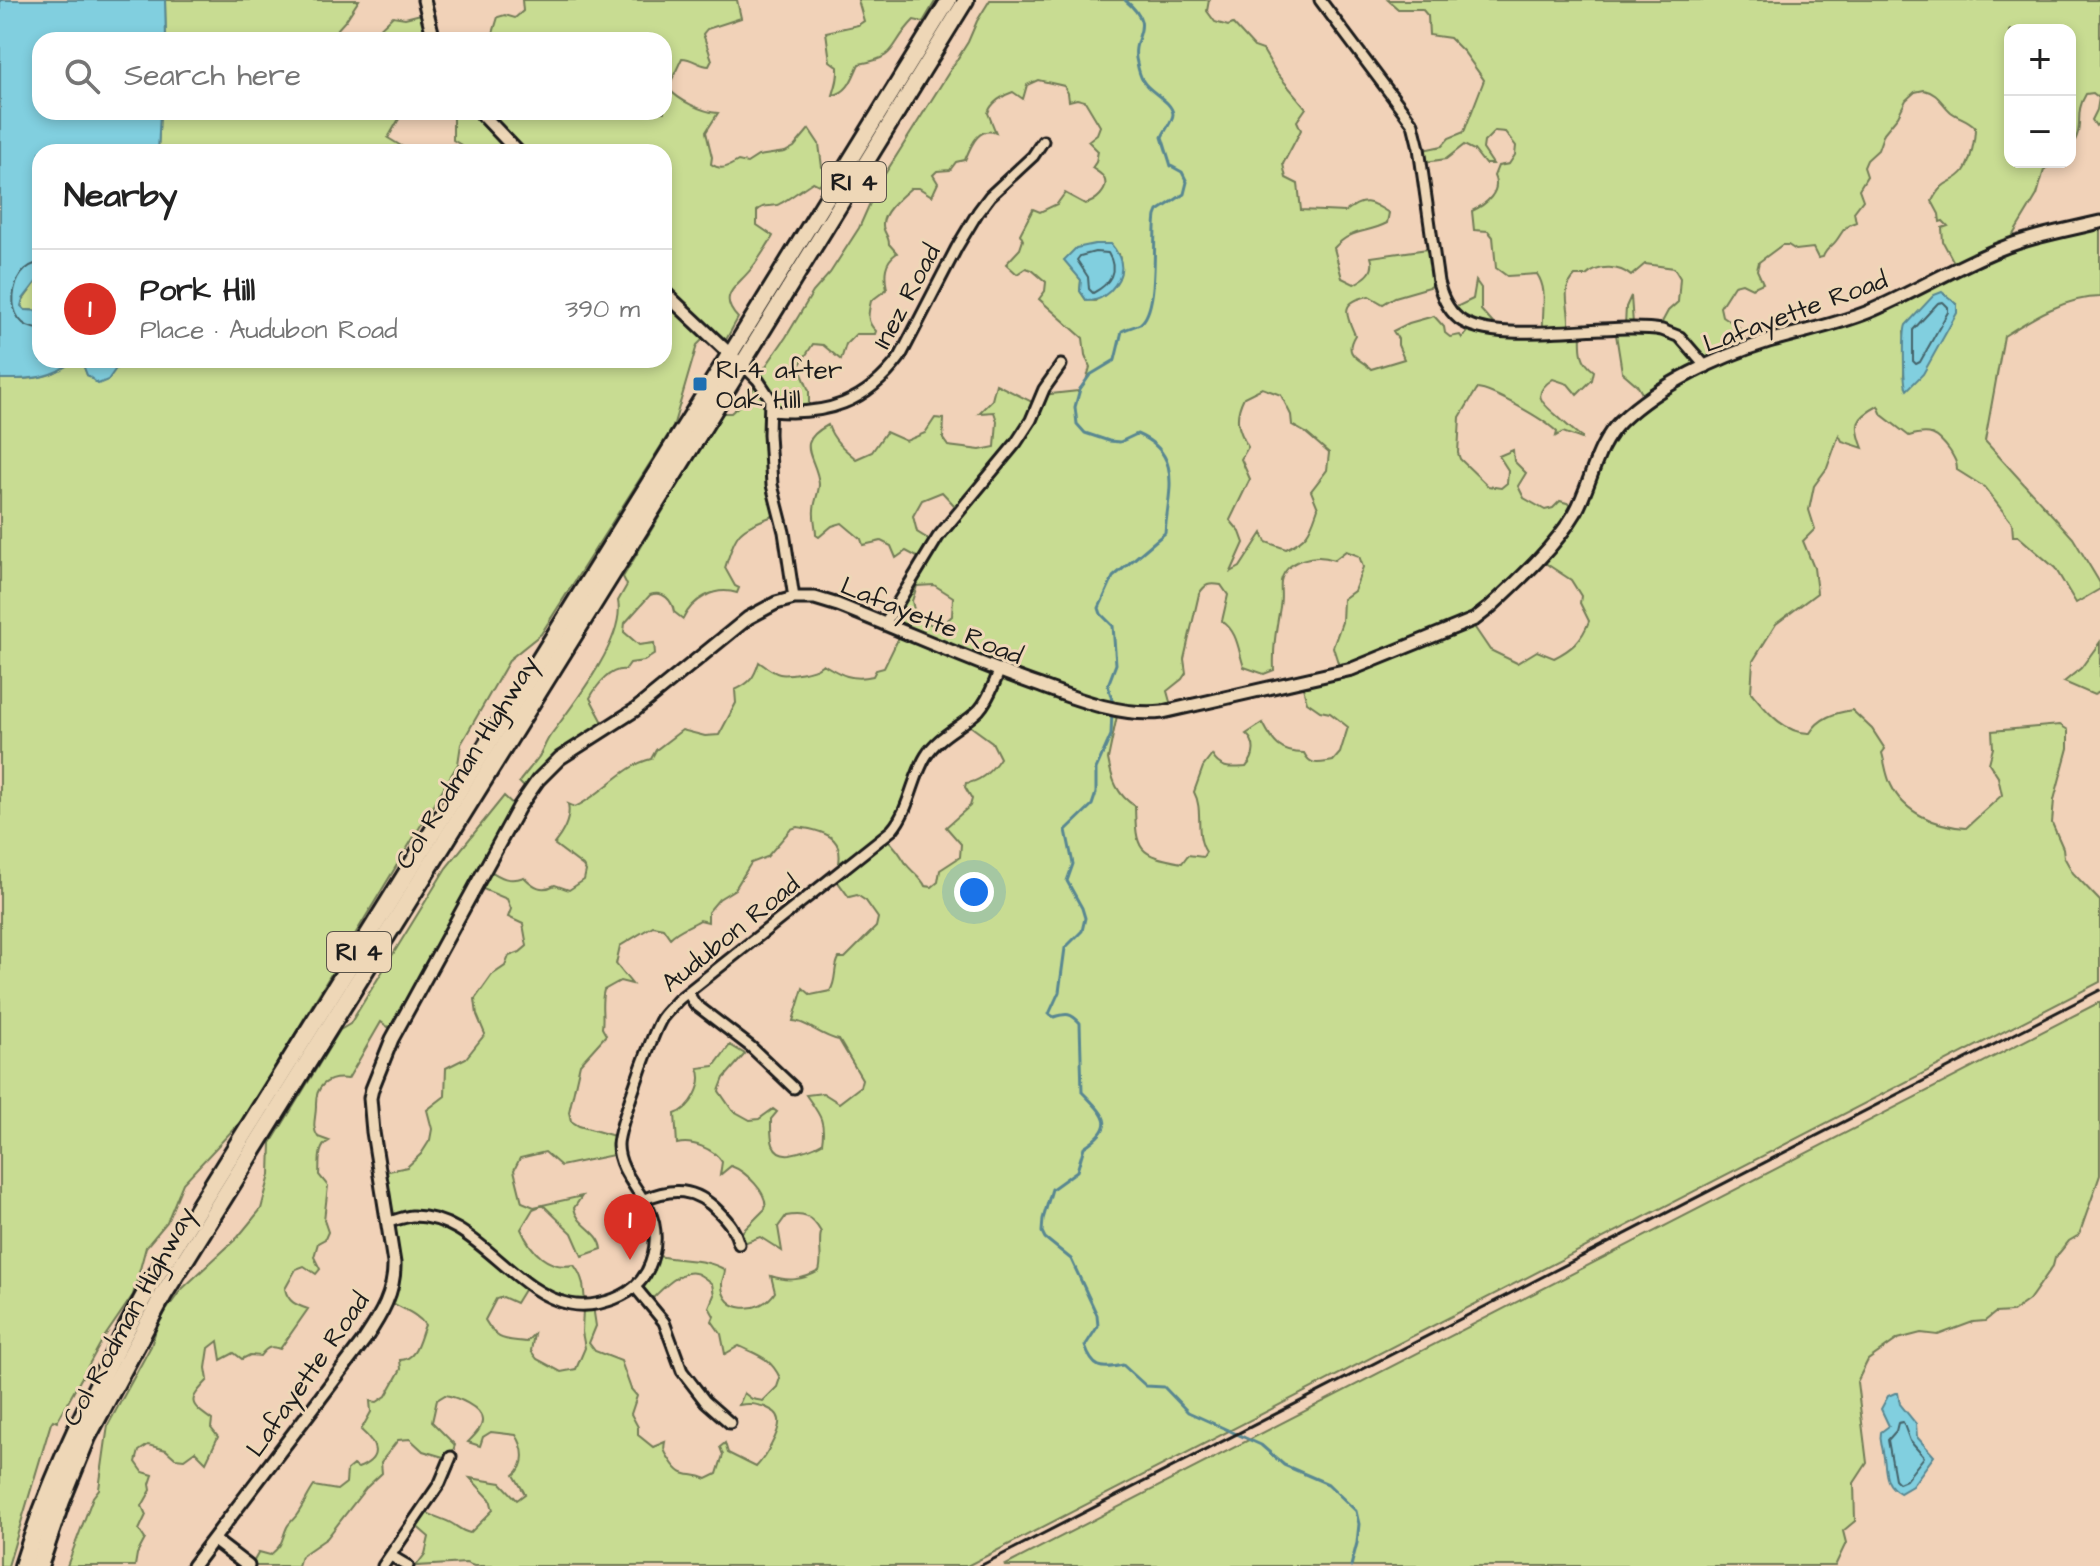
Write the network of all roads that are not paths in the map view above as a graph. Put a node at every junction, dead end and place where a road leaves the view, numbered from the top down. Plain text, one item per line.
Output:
1 (424, 0) edge
2 (949, 0) edge
3 (966, 0) edge
4 (1322, 1) edge
5 (432, 32) edge
6 (488, 120) edge
7 (1043, 141) dead end
8 (510, 144) edge
9 (2100, 222) edge
10 (672, 299) edge
11 (736, 359) junction
12 (1061, 365) dead end
13 (1706, 367) junction
14 (771, 411) junction
15 (794, 598) junction
16 (885, 624) junction
17 (999, 672) junction
18 (688, 993) junction
19 (794, 1088) dead end
20 (642, 1200) junction
21 (389, 1222) junction
22 (739, 1244) dead end
23 (635, 1287) junction
24 (730, 1423) dead end
25 (451, 1457) dead end
26 (214, 1540) junction
27 (391, 1556) junction
28 (23, 1566) edge
29 (39, 1566) edge
30 (193, 1566) edge
31 (248, 1566) edge
32 (383, 1566) edge
33 (408, 1566) edge

1 - 5 street
2 - 11 highway, Col Rodman Highway / RI 4
3 - 11 highway, Col Rodman Highway / RI 4
4 - 13 street
6 - 8 street
7 - 14 street, Inez Road
9 - 13 street, Lafayette Road
10 - 11 street
11 - 14 street
11 - 28 highway, Col Rodman Highway / RI 4
11 - 29 highway, Col Rodman Highway / RI 4
12 - 16 street
13 - 17 street, Lafayette Road
14 - 15 street
15 - 16 street, Lafayette Road
15 - 21 street, Lafayette Road
16 - 17 street, Lafayette Road
17 - 18 street, Audubon Road
18 - 19 street
18 - 20 street, Audubon Road
20 - 22 street
20 - 23 street, Audubon Road
21 - 23 street
21 - 26 street, Lafayette Road
23 - 24 street
25 - 27 street
26 - 30 street, Lafayette Road
26 - 31 street
27 - 32 street
27 - 33 street

